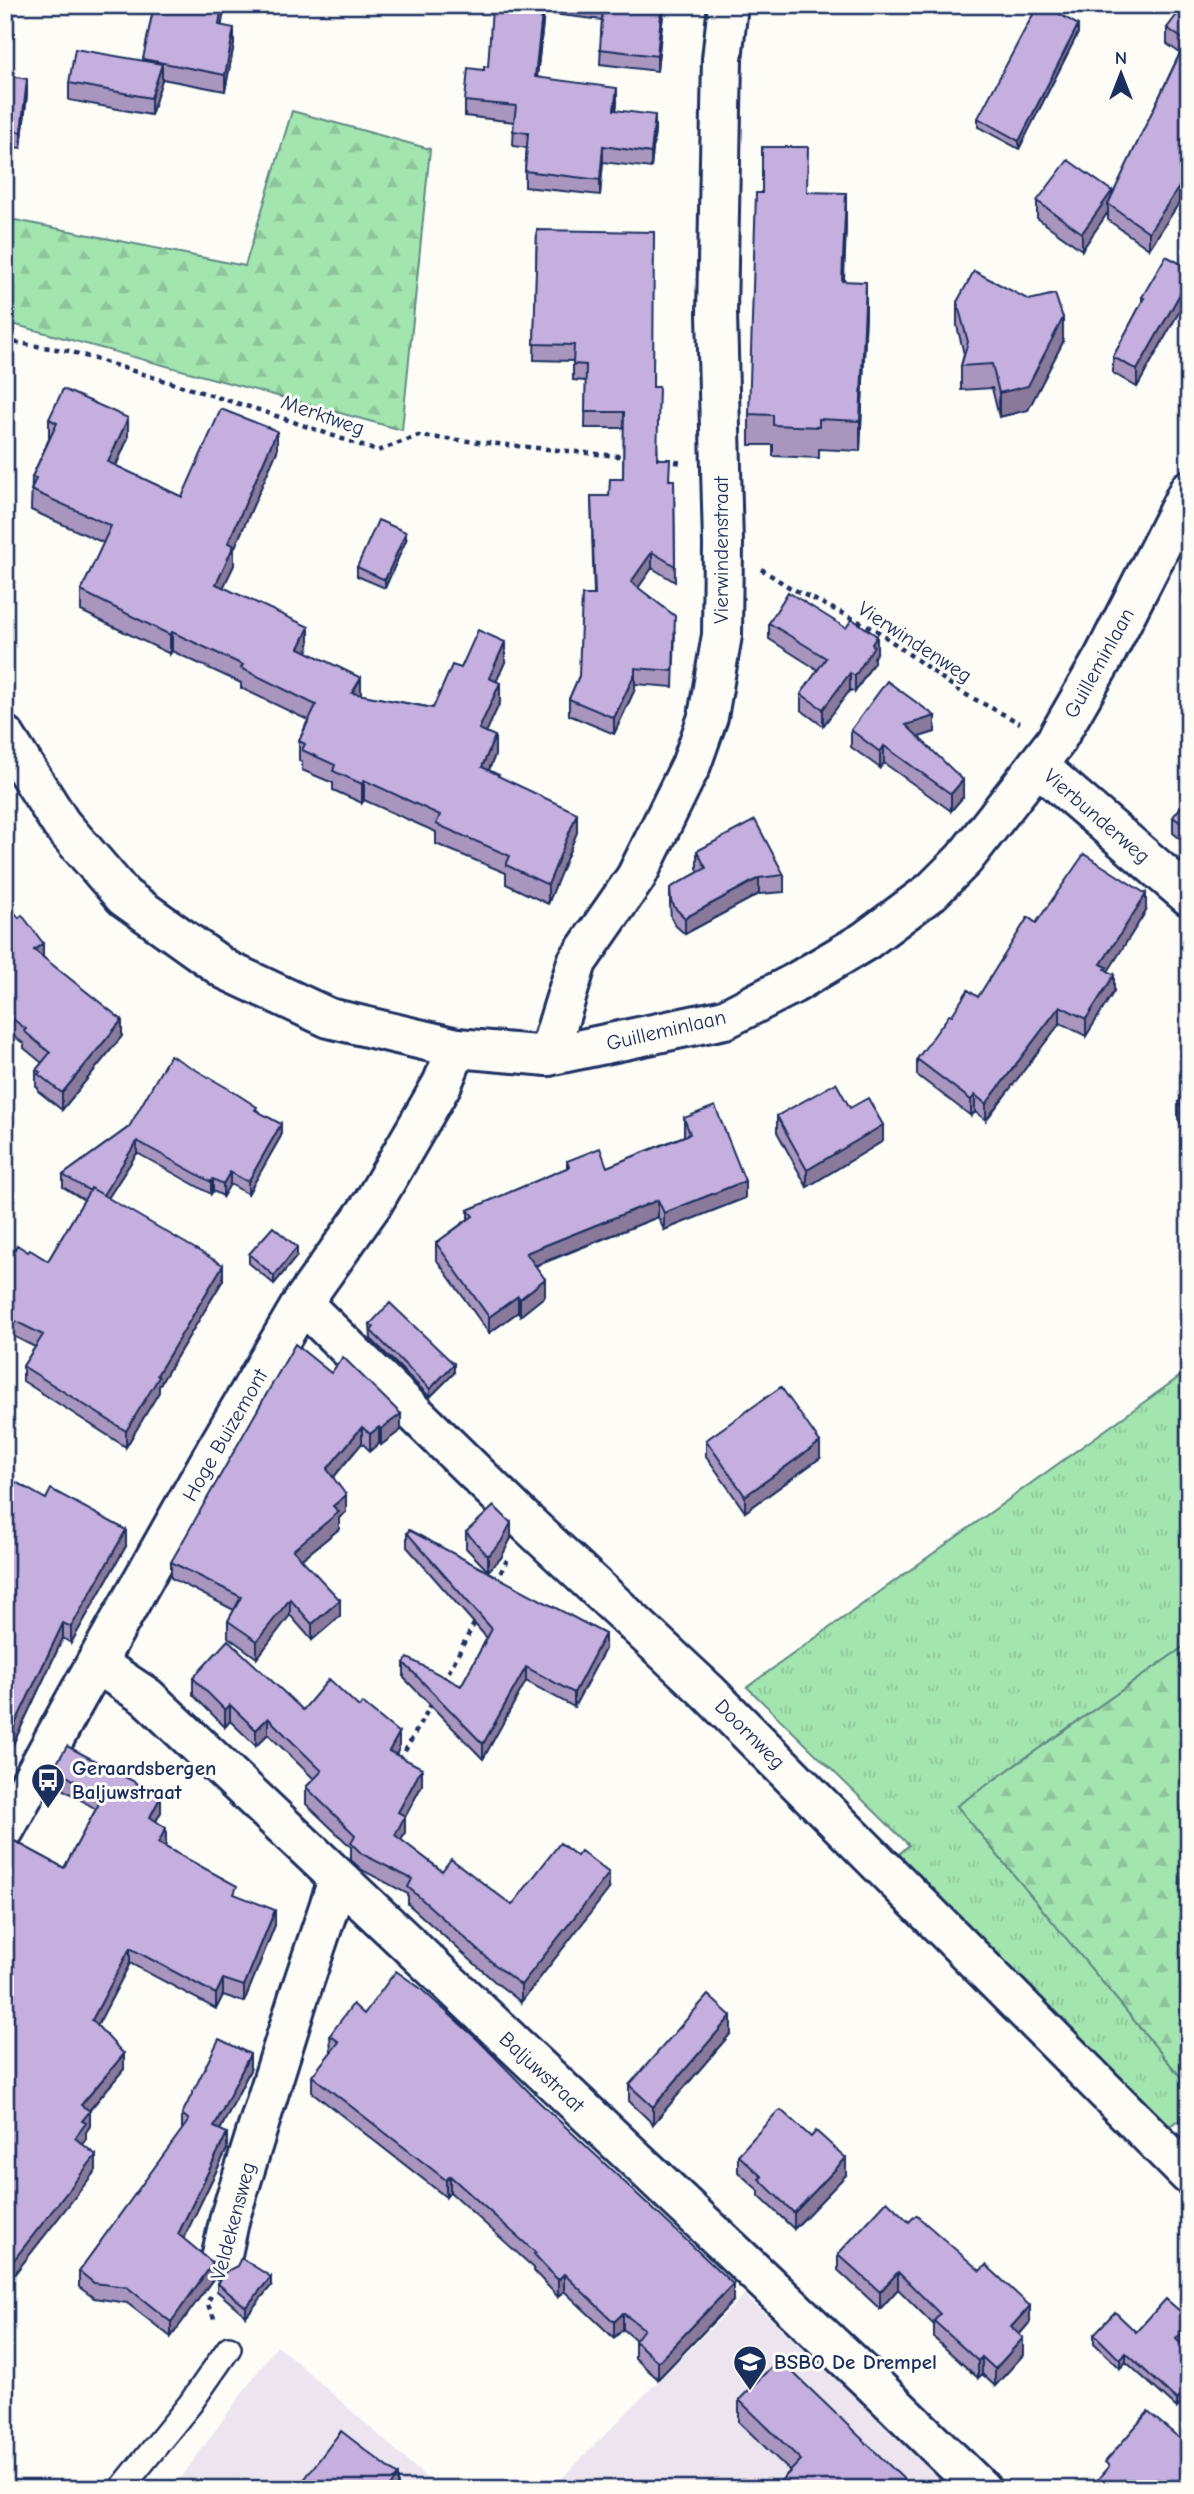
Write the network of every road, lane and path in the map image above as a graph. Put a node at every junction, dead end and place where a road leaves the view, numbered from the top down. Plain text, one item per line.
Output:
1 (728, 5) edge
2 (5, 341) edge
3 (638, 458) edge
4 (652, 460) edge
5 (721, 466) junction
6 (1189, 490) edge
7 (723, 544) junction
8 (5, 736) edge
9 (1046, 753) junction
10 (1189, 896) edge
11 (457, 1048) junction
12 (548, 1056) junction
13 (302, 1303) junction
14 (527, 1523) junction
15 (494, 1585) edge
16 (481, 1610) edge
17 (96, 1663) junction
18 (443, 1683) edge
19 (436, 1694) edge
20 (399, 1763) edge
21 (5, 1829) edge
22 (338, 1880) junction
23 (1189, 2175) edge
24 (221, 2259) joint
25 (229, 2348) joint
26 (121, 2489) edge
27 (981, 2489) edge

1 - 5 street, Vierwindenstraat
2 - 3 path, Merktweg
4 - 5 path
5 - 7 street, Vierwindenstraat
6 - 9 street, Guilleminlaan
7 - 9 path, Vierwindenweg
7 - 12 street, Vierwindenstraat
8 - 11 street, Guilleminlaan
9 - 10 street, Vierbunderweg
9 - 12 street, Guilleminlaan
11 - 12 street, Guilleminlaan
11 - 13 street, Hoge Buizemont
13 - 14 street, Doornweg
13 - 17 street, Hoge Buizemont
14 - 15 path
14 - 23 street, Doornweg
16 - 18 path
17 - 21 street, Hoge Buizemont
17 - 22 street, Baljuwstraat
19 - 20 path
22 - 24 street, Veldekensweg
22 - 27 street, Baljuwstraat
24 - 25 path, Veldekensweg
25 - 26 lane

